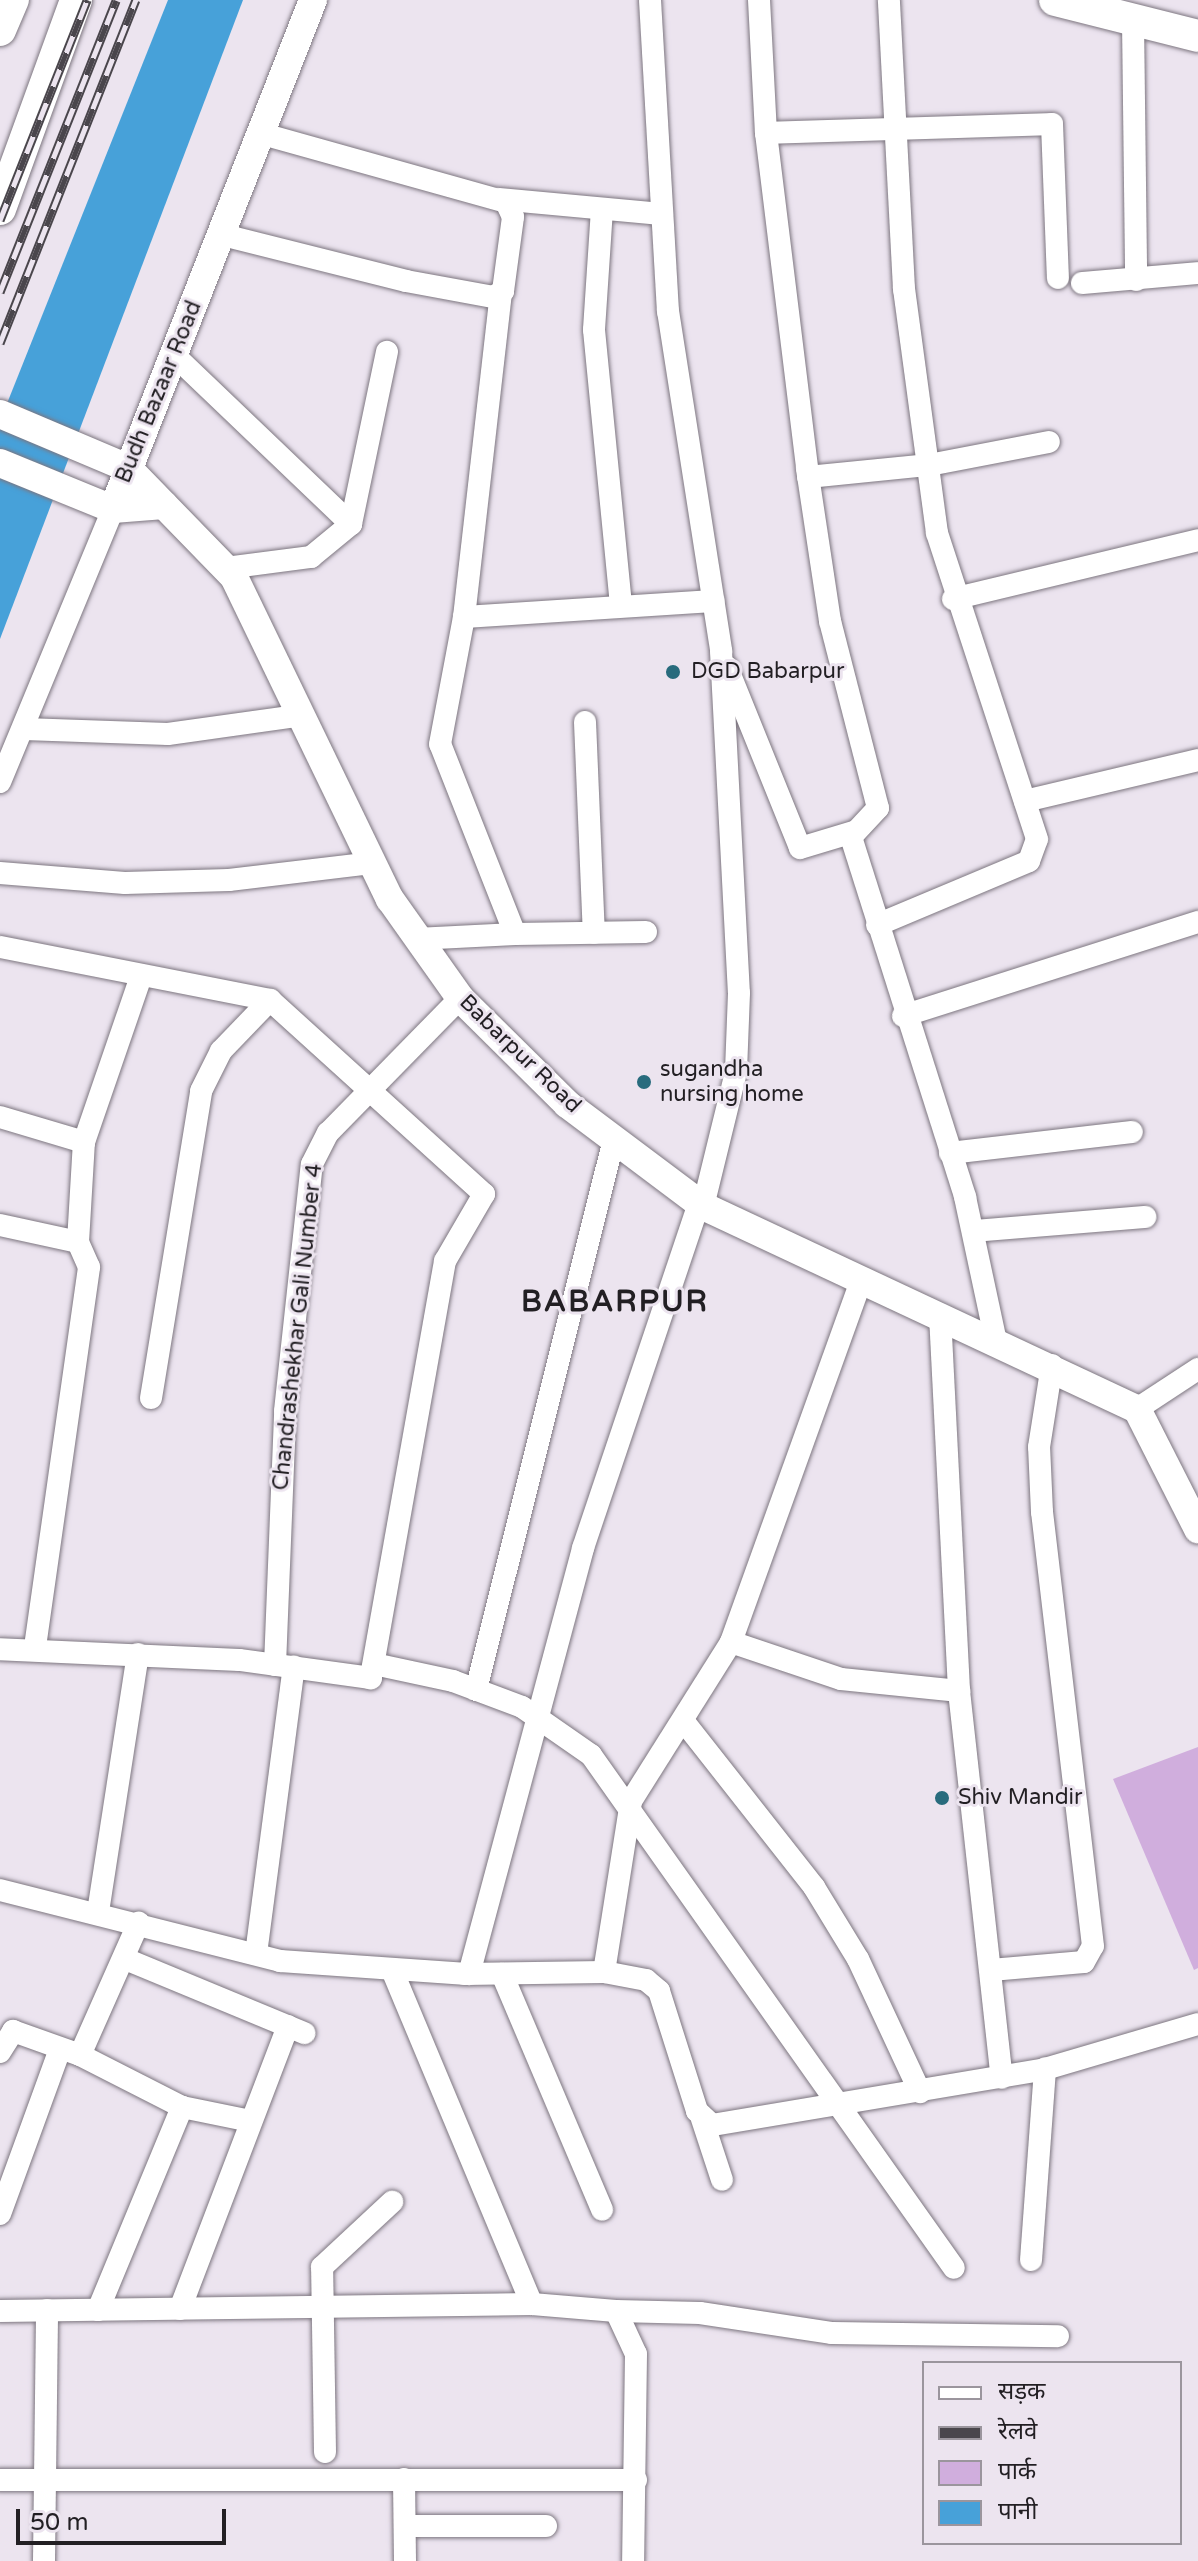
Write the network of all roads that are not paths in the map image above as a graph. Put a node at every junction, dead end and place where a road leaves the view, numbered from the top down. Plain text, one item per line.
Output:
1 (13, 0) edge
2 (76, 0) edge
3 (313, 0) edge
4 (650, 0) edge
5 (759, 0) edge
6 (889, 0) edge
7 (1055, 0) edge
8 (1133, 20) junction
9 (0, 30) edge
10 (1198, 36) edge
11 (890, 128) junction
12 (766, 133) junction
13 (262, 134) junction
14 (495, 198) junction
15 (0, 209) edge
16 (602, 209) junction
17 (661, 214) junction
18 (223, 235) junction
19 (1198, 273) edge
20 (1058, 278) dead end
21 (1136, 280) junction
22 (1082, 283) dead end
23 (501, 294) junction
24 (387, 352) dead end
25 (174, 355) junction
26 (2, 415) edge
27 (1049, 442) dead end
28 (0, 463) edge
29 (929, 465) junction
30 (128, 468) junction
31 (808, 477) junction
32 (164, 505) junction
33 (113, 509) junction
34 (351, 524) junction
35 (1198, 540) edge
36 (226, 568) junction
37 (953, 599) junction
38 (713, 601) junction
39 (621, 606) junction
40 (464, 617) junction
41 (721, 651) junction
42 (303, 715) junction
43 (585, 722) dead end
44 (24, 729) junction
45 (1198, 760) edge
46 (0, 782) edge
47 (1025, 801) junction
48 (853, 832) junction
49 (371, 863) junction
50 (0, 873) edge
51 (1198, 922) edge
52 (877, 925) junction
53 (646, 932) dead end
54 (594, 933) junction
55 (515, 934) junction
56 (416, 939) junction
57 (0, 947) edge
58 (141, 976) junction
59 (460, 998) junction
60 (270, 1000) junction
61 (903, 1016) junction
62 (371, 1088) junction
63 (0, 1117) edge
64 (1132, 1132) dead end
65 (614, 1139) junction
66 (84, 1142) junction
67 (950, 1153) junction
68 (701, 1205) junction
69 (1145, 1217) dead end
70 (0, 1225) edge
71 (974, 1231) junction
72 (78, 1242) junction
73 (861, 1280) junction
74 (940, 1315) junction
75 (996, 1341) junction
76 (1052, 1365) junction
77 (1198, 1369) edge
78 (151, 1398) dead end
79 (1137, 1409) junction
80 (1198, 1529) edge
81 (731, 1642) junction
82 (35, 1647) junction
83 (0, 1649) edge
84 (138, 1654) junction
85 (374, 1664) junction
86 (284, 1666) junction
87 (476, 1690) junction
88 (959, 1691) junction
89 (535, 1715) junction
90 (685, 1723) junction
91 (629, 1807) junction
92 (0, 1890) edge
93 (98, 1912) junction
94 (139, 1922) junction
95 (256, 1954) junction
96 (128, 1960) junction
97 (392, 1970) junction
98 (991, 1970) junction
99 (604, 1972) junction
100 (469, 1974) junction
101 (502, 1974) junction
102 (1198, 2024) edge
103 (0, 2052) edge
104 (70, 2052) junction
105 (1045, 2069) junction
106 (1002, 2078) junction
107 (920, 2092) junction
108 (182, 2107) junction
109 (834, 2107) junction
110 (701, 2116) junction
111 (251, 2121) junction
112 (722, 2180) dead end
113 (392, 2202) dead end
114 (602, 2210) dead end
115 (0, 2214) edge
116 (1031, 2260) dead end
117 (954, 2268) dead end
118 (532, 2304) junction
119 (320, 2307) junction
120 (180, 2309) junction
121 (47, 2310) junction
122 (98, 2310) junction
123 (0, 2311) edge
124 (616, 2311) junction
125 (1058, 2336) dead end
126 (325, 2452) dead end
127 (47, 2479) junction
128 (404, 2479) junction
129 (0, 2480) edge
130 (636, 2480) junction
131 (405, 2526) junction
132 (546, 2526) dead end
133 (44, 2561) edge
134 (405, 2561) edge
135 (633, 2561) edge

1 - 9 main road
2 - 15 main road
3 - 13 street, Budh Bazaar Road
4 - 17 street
5 - 12 street
6 - 11 street
7 - 8 main road
8 - 10 main road
8 - 21 street
11 - 12 street
11 - 20 street
11 - 29 street
12 - 31 street
13 - 14 street
13 - 18 street, Budh Bazaar Road
14 - 16 street
14 - 23 street
16 - 17 street
16 - 39 street
17 - 38 street
18 - 23 street
18 - 25 street, Budh Bazaar Road
19 - 21 street
21 - 22 street
23 - 40 street
24 - 34 street
25 - 30 street, Budh Bazaar Road
25 - 34 street
26 - 30 street, Babarpur Road
27 - 29 street
28 - 33 street
29 - 31 street
29 - 37 street
30 - 32 street, Babarpur Road
30 - 33 street, Budh Bazaar Road
31 - 48 street
32 - 33 street
32 - 36 street, Babarpur Road
33 - 44 street, Budh Bazaar Road
34 - 36 street
35 - 37 street
36 - 42 street, Babarpur Road
37 - 47 street
38 - 39 street
38 - 41 street
39 - 40 street
40 - 55 street
41 - 48 street
41 - 68 street
42 - 44 street
42 - 49 street, Babarpur Road
43 - 54 street
44 - 46 street, Budh Bazaar Road
45 - 47 street
47 - 52 street
48 - 52 street
49 - 50 street
49 - 56 street, Babarpur Road
51 - 61 street
52 - 61 street
53 - 54 street
54 - 55 street
55 - 56 street
56 - 59 street, Babarpur Road
57 - 58 street
58 - 60 street
58 - 66 street
59 - 62 street, Chandrashekhar Gali Number 4
59 - 65 street, Babarpur Road
60 - 62 street
60 - 78 street
61 - 67 street
62 - 85 street
62 - 86 street, Chandrashekhar Gali Number 4
63 - 66 street
64 - 67 street
65 - 68 street, Babarpur Road
65 - 87 street
66 - 72 street
67 - 71 street
68 - 73 street, Babarpur Road
68 - 89 street
69 - 71 street
70 - 72 street
71 - 75 street
72 - 82 street
73 - 74 street, Babarpur Road
73 - 81 street
74 - 75 street, Babarpur Road
74 - 88 street
75 - 76 street, Babarpur Road
76 - 79 street, Babarpur Road
76 - 98 street
77 - 79 street
79 - 80 street
81 - 88 street
81 - 90 street
82 - 83 street
82 - 84 street
84 - 86 street
84 - 93 street
85 - 86 street
85 - 87 street
86 - 95 street, Chandrashekhar Gali Number 4
87 - 89 street
88 - 98 street
89 - 91 street
89 - 100 street
90 - 91 street
90 - 107 street
91 - 99 street
91 - 109 street
92 - 93 street
93 - 94 street
94 - 95 street
94 - 96 street
95 - 97 street
96 - 104 street
96 - 111 street
97 - 100 street
97 - 118 street
98 - 106 street
99 - 101 street
99 - 110 street
100 - 101 street
101 - 114 street
102 - 105 street
103 - 104 street
104 - 108 street
104 - 115 street
105 - 106 street
105 - 116 street
106 - 107 street
107 - 109 street
108 - 111 street
108 - 122 street
109 - 110 street
109 - 117 street
110 - 112 street
111 - 120 street
113 - 119 street
118 - 119 street
118 - 124 street
119 - 120 street
119 - 126 street
120 - 122 street
121 - 122 street
121 - 123 street
121 - 127 street
124 - 125 street
124 - 130 street
127 - 128 street
127 - 129 street
127 - 133 street
128 - 130 street
128 - 131 street
130 - 135 street
131 - 132 street
131 - 134 street

